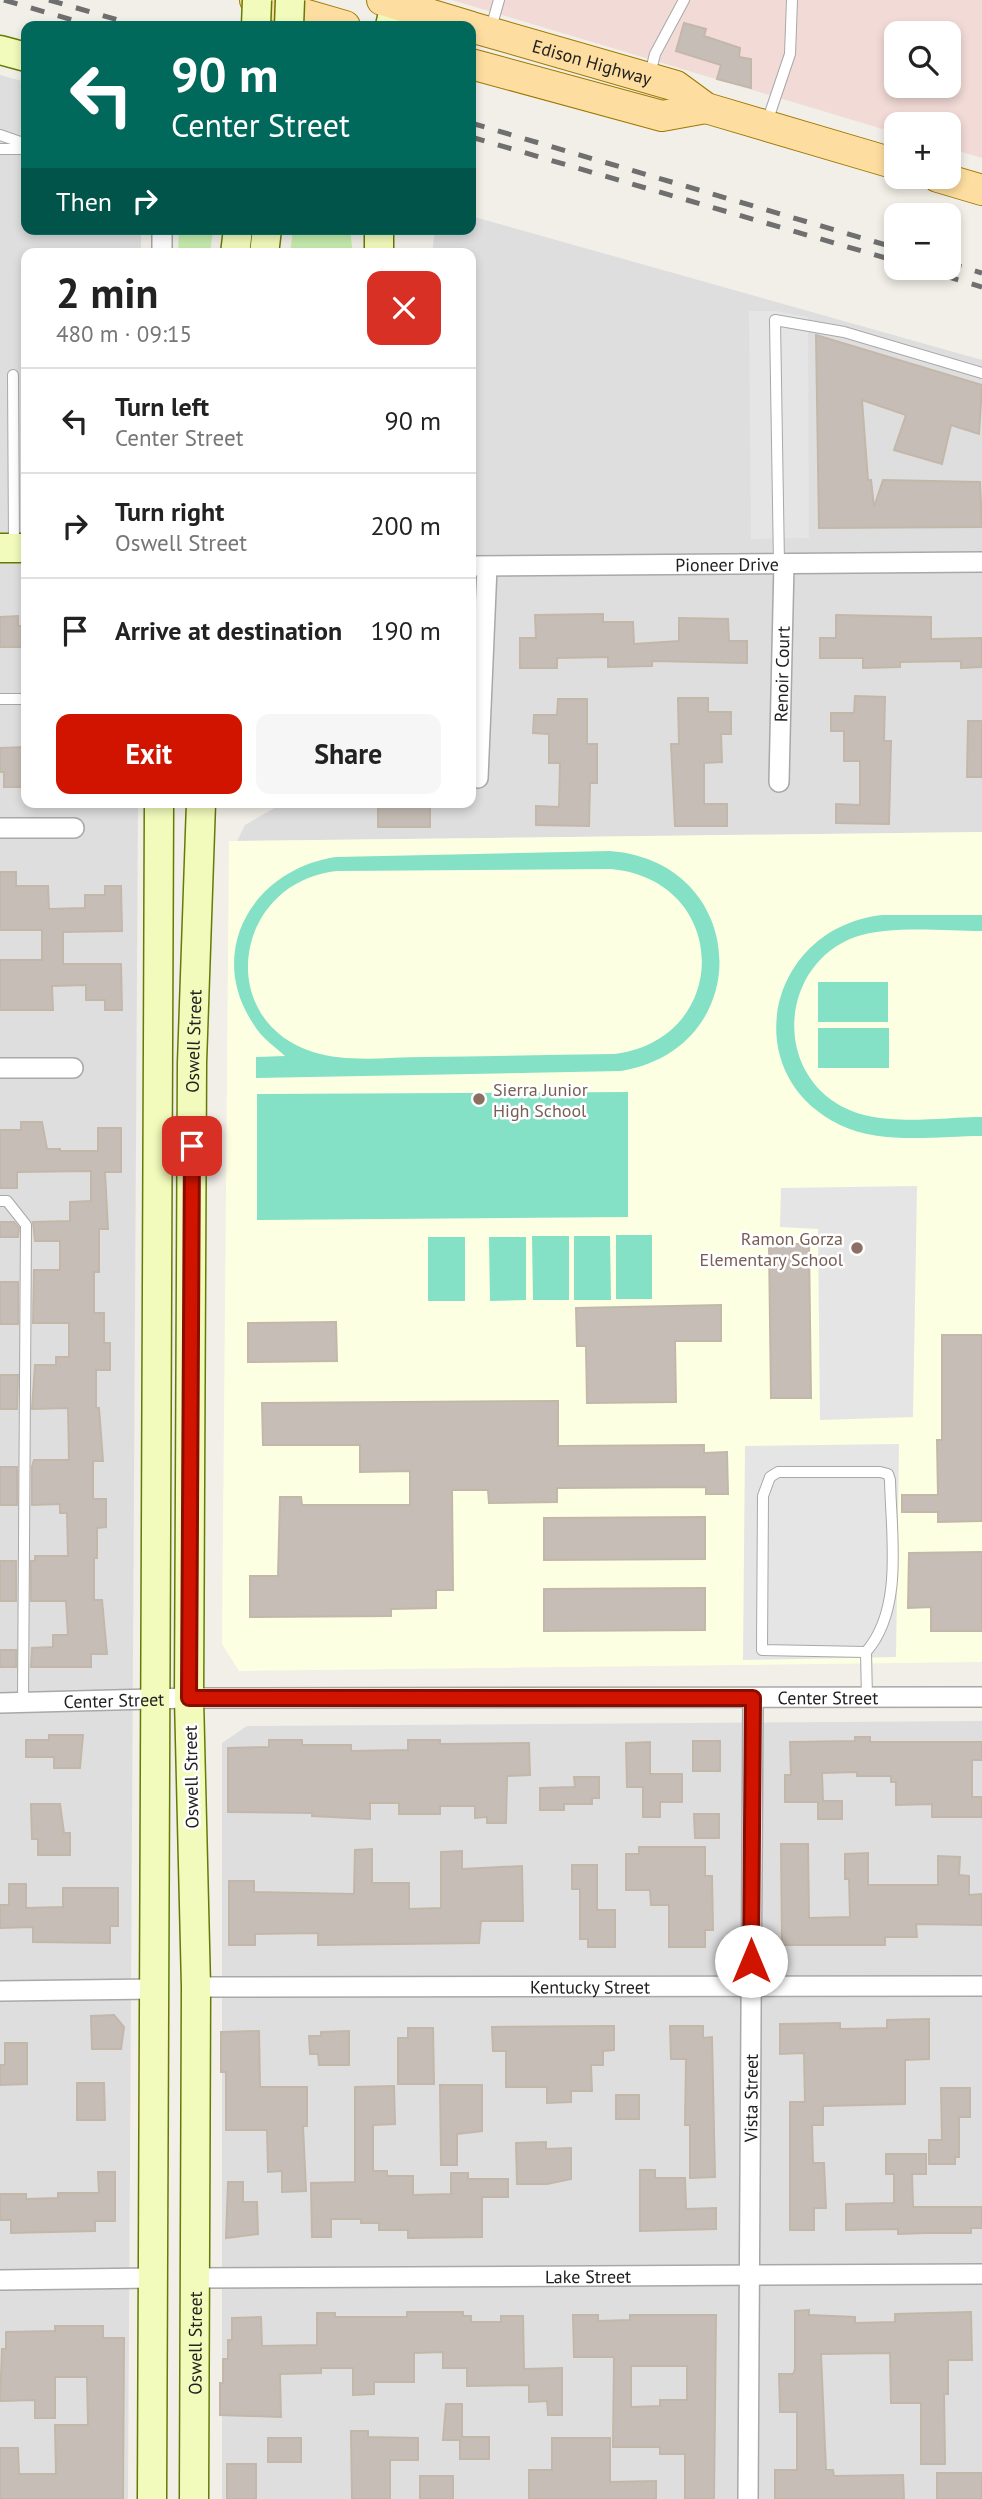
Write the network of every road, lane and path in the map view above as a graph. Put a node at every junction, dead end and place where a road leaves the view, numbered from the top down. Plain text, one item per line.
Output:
1 (256, 0) edge
2 (290, 0) edge
3 (499, 0) edge
4 (684, 0) edge
5 (792, 0) edge
6 (391, 8) edge
7 (256, 21) edge
8 (289, 21) edge
9 (328, 21) edge
10 (447, 21) edge
11 (477, 28) edge
12 (0, 50) edge
13 (21, 56) edge
14 (476, 65) edge
15 (649, 78) junction
16 (706, 108) junction
17 (766, 125) junction
18 (0, 135) edge
19 (21, 144) edge
20 (21, 147) edge
21 (0, 149) edge
22 (884, 160) edge
23 (961, 184) edge
24 (982, 190) edge
25 (982, 373) edge
26 (13, 375) dead end
27 (13, 548) edge
28 (982, 562) edge
29 (781, 564) junction
30 (479, 566) edge
31 (21, 698) edge
32 (0, 699) edge
33 (478, 778) dead end
34 (779, 782) dead end
35 (159, 808) edge
36 (201, 808) edge
37 (0, 828) edge
38 (74, 828) dead end
39 (0, 1068) edge
40 (73, 1068) dead end
41 (0, 1201) edge
42 (866, 1653) junction
43 (982, 1697) edge
44 (189, 1698) junction
45 (753, 1698) junction
46 (867, 1698) junction
47 (155, 1701) junction
48 (23, 1702) junction
49 (0, 1703) edge
50 (982, 1986) edge
51 (196, 1987) junction
52 (751, 1987) junction
53 (154, 1989) junction
54 (0, 1991) edge
55 (982, 2274) edge
56 (750, 2275) junction
57 (153, 2278) junction
58 (194, 2278) junction
59 (0, 2280) edge
60 (152, 2499) edge
61 (194, 2499) edge
62 (748, 2499) edge

1 - 7 main road, bridge
1 - 9 main road
2 - 8 main road, bridge
3 - 11 lane
4 - 15 lane
5 - 17 lane
6 - 10 main road, Edison Highway
11 - 15 main road, Edison Highway
12 - 13 main road
14 - 16 main road, Edison Highway
15 - 16 main road, Edison Highway
16 - 17 main road, Edison Highway
17 - 22 main road, Edison Highway
18 - 19 lane
20 - 21 lane
23 - 24 main road
25 - 29 lane
26 - 27 lane
28 - 29 street, Pioneer Drive
29 - 30 street, Pioneer Drive
29 - 34 street, Renoir Court
30 - 33 street
31 - 32 lane
35 - 47 main road, Oswell Street
36 - 44 main road, Oswell Street
37 - 38 street
39 - 40 street
41 - 48 lane
42 - 42 lane
42 - 46 lane
43 - 46 street, Center Street
44 - 45 street, Center Street
44 - 47 street, Center Street
44 - 51 main road, Oswell Street
45 - 46 street, Center Street
45 - 52 street, Vista Street
47 - 48 street, Center Street
47 - 53 main road, Oswell Street
48 - 49 street, Center Street
50 - 52 street, Kentucky Street
51 - 52 street, Kentucky Street
51 - 58 main road, Oswell Street
52 - 56 street, Vista Street
53 - 54 street
53 - 57 main road, Oswell Street
55 - 56 street, Lake Street
56 - 58 street, Lake Street
56 - 62 street, Vista Street
57 - 59 street
57 - 60 main road, Oswell Street
58 - 61 main road, Oswell Street

